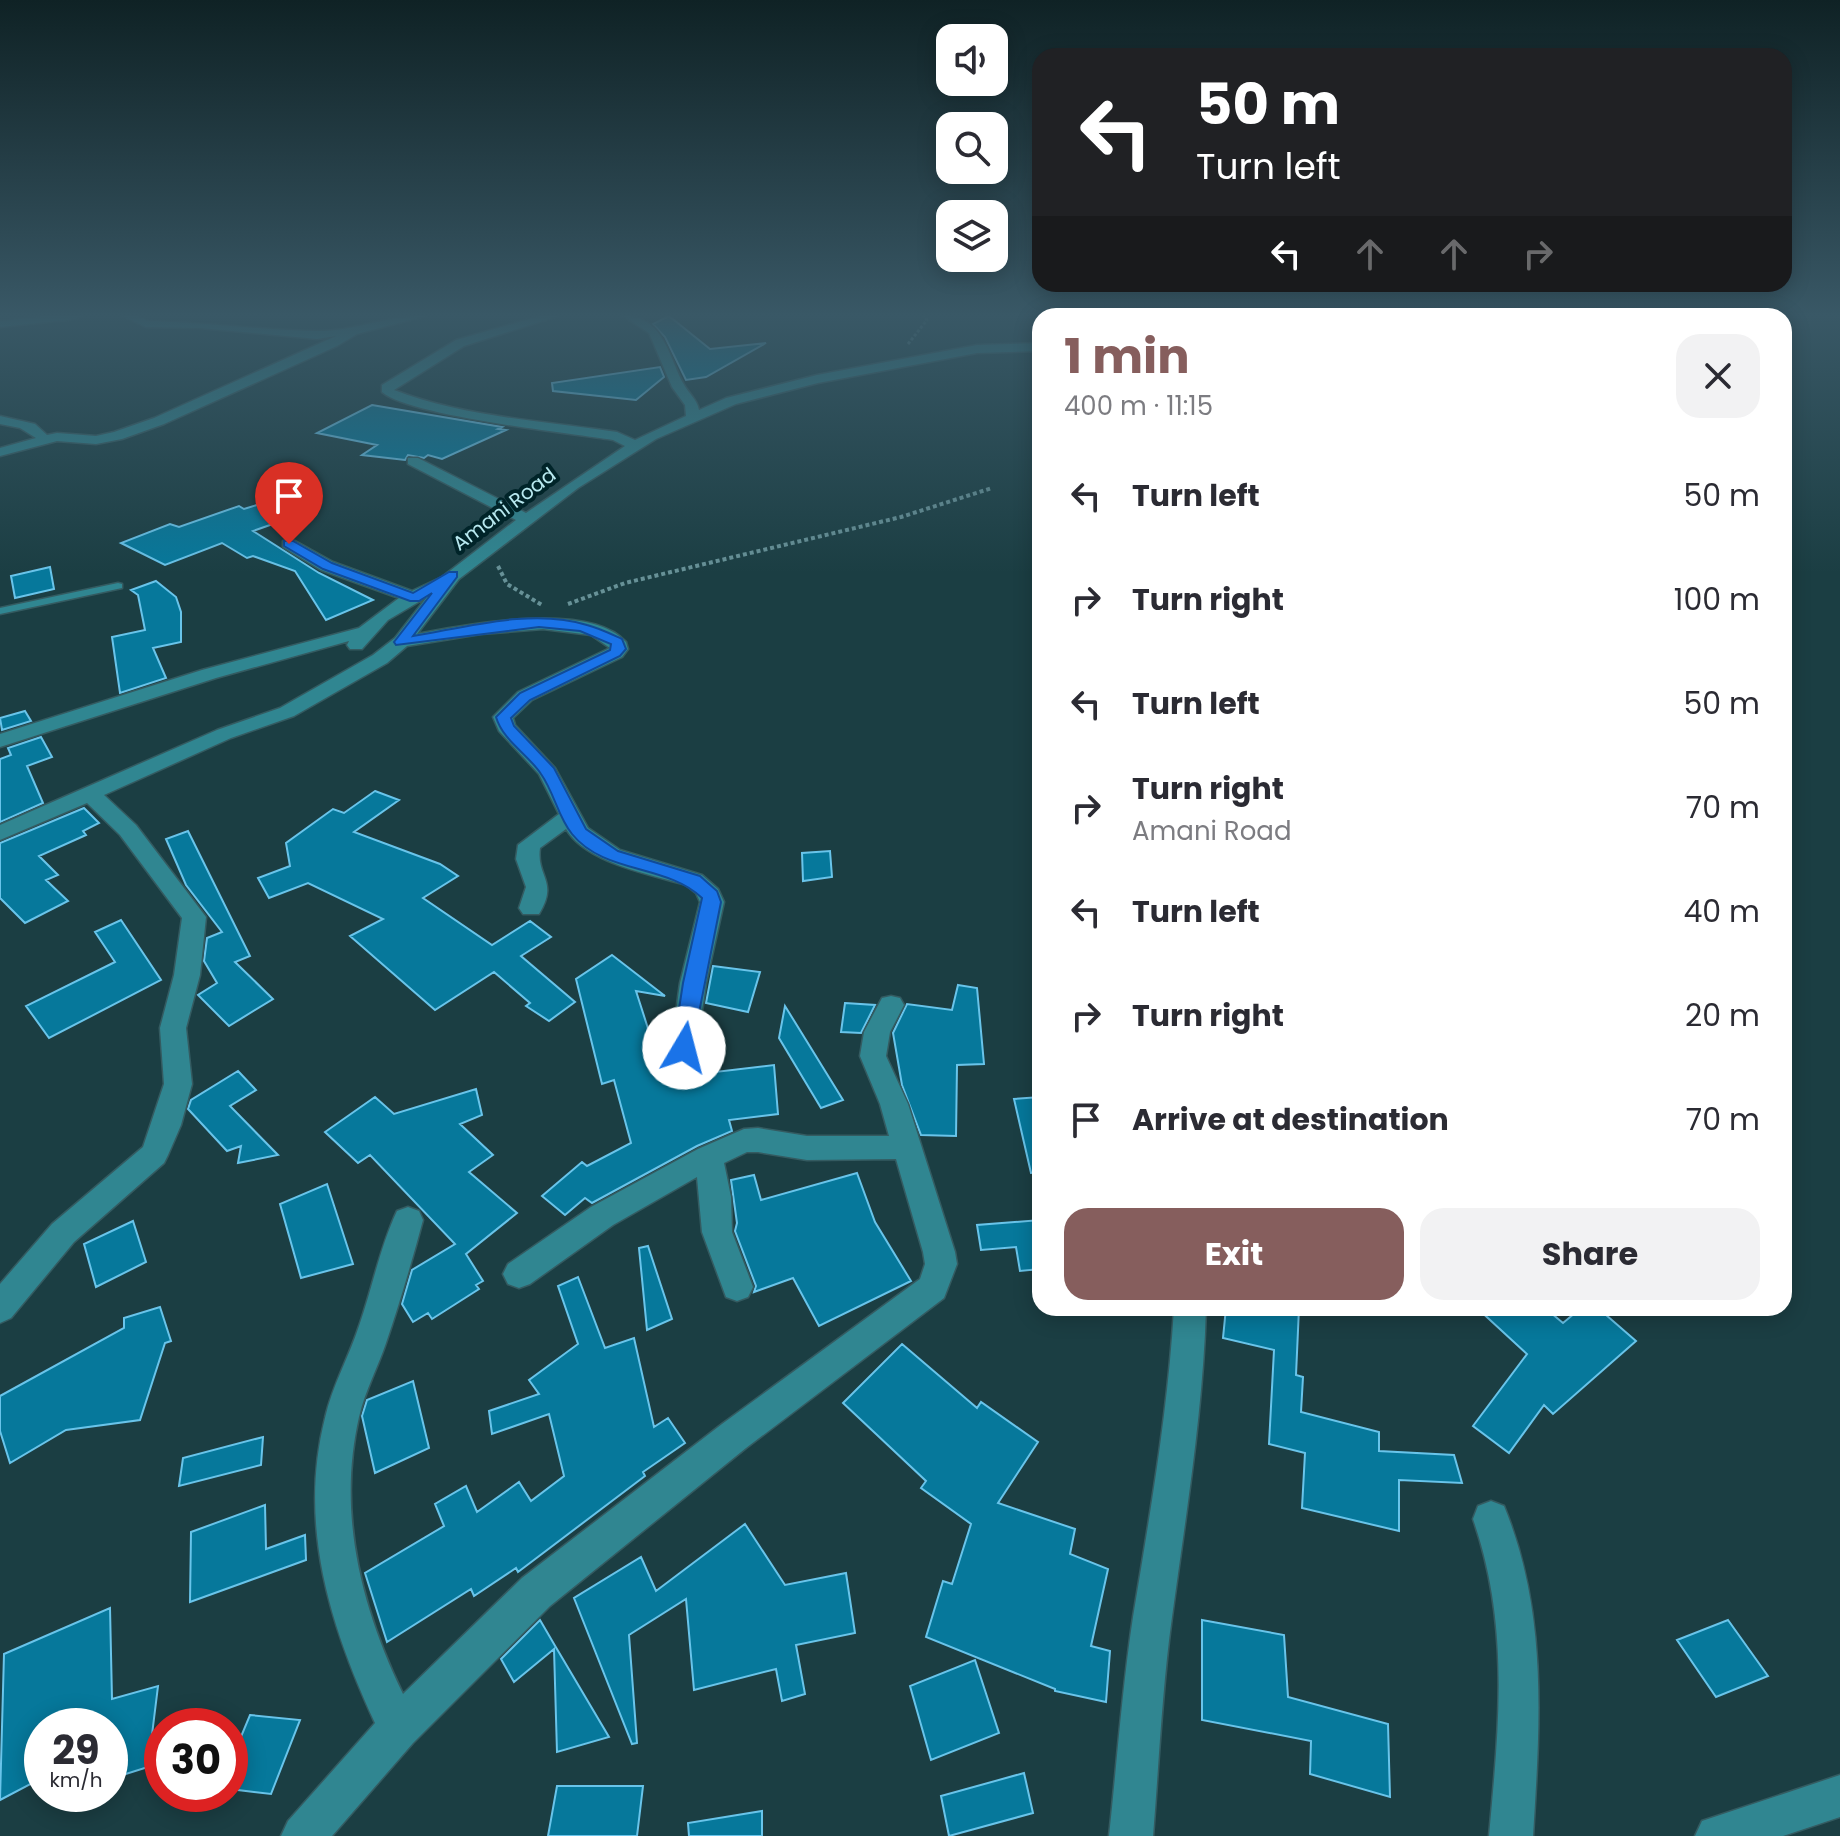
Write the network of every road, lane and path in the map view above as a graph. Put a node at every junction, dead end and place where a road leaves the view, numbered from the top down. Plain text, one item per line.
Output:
1 (198, 402) edge
2 (416, 402) edge
3 (689, 402) edge
4 (734, 402) edge
5 (693, 418) junction
6 (0, 420) edge
7 (43, 439) junction
8 (633, 445) junction
9 (0, 452) edge
10 (413, 461) dead end
11 (992, 488) dead end
12 (528, 520) junction
13 (497, 541) junction
14 (289, 544) dead end
15 (453, 575) junction
16 (118, 586) dead end
17 (415, 598) junction
18 (543, 609) junction
19 (0, 611) edge
20 (562, 624) junction
21 (363, 632) junction
22 (401, 642) junction
23 (357, 670) junction
24 (0, 741) edge
25 (91, 795) junction
26 (570, 816) junction
27 (0, 833) edge
28 (531, 908) dead end
29 (891, 1005) dead end
30 (684, 1048) dead end
31 (907, 1147) junction
32 (708, 1157) junction
33 (408, 1220) dead end
34 (519, 1274) dead end
35 (737, 1287) dead end
36 (0, 1308) edge
37 (1190, 1316) edge
38 (1491, 1519) dead end
39 (398, 1728) junction
40 (1840, 1796) edge
41 (303, 1836) edge
42 (1131, 1836) edge
43 (1511, 1836) edge
44 (1717, 1836) edge

1 - 7 street
2 - 8 street
3 - 5 street
4 - 5 street, Amani Road
5 - 8 street, Amani Road
6 - 7 street
7 - 9 street
8 - 12 street, Amani Road
10 - 12 street
11 - 18 path
12 - 13 street, Amani Road
13 - 15 street, Amani Road
13 - 18 path
14 - 17 street
15 - 17 street
15 - 22 street, Amani Road
16 - 19 lane
17 - 21 street
18 - 20 path
20 - 22 street
20 - 26 street
21 - 23 street
21 - 24 street
22 - 23 street, Amani Road
23 - 25 street, Amani Road
25 - 27 street, Amani Road
25 - 36 street
26 - 28 street
26 - 30 street
29 - 31 street
31 - 32 street
31 - 39 street
32 - 34 street
32 - 35 street
33 - 39 street
37 - 42 street
38 - 43 street
39 - 41 street
40 - 44 street

